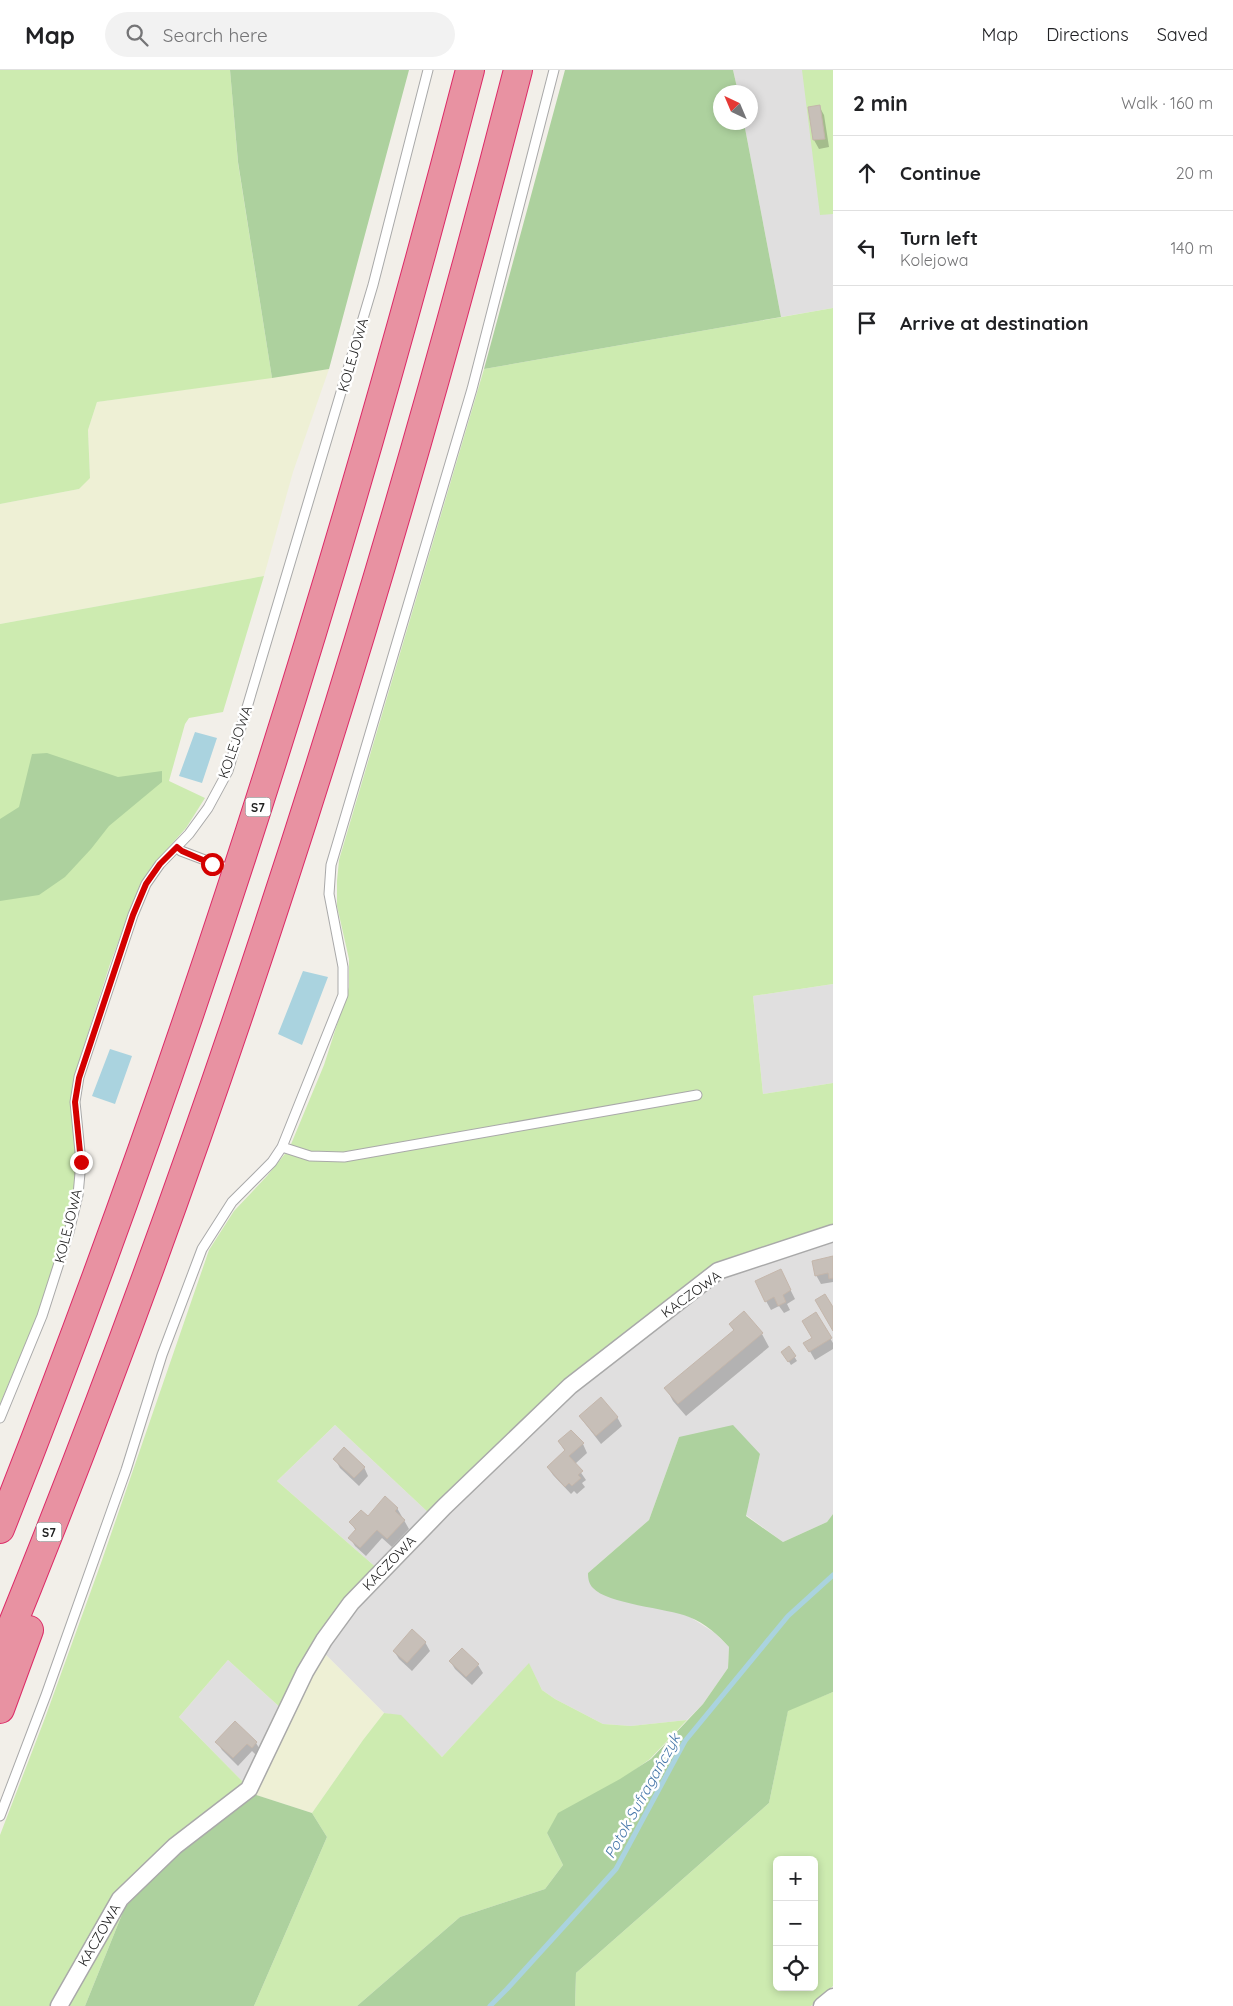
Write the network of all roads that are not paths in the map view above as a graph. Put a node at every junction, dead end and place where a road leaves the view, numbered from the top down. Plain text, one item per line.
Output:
1 (428, 70) edge
2 (470, 70) edge
3 (518, 70) edge
4 (554, 70) edge
5 (177, 847) junction
6 (237, 872) junction
7 (697, 1095) dead end
8 (282, 1147) junction
9 (833, 1233) edge
10 (96, 1409) junction
11 (0, 1418) edge
12 (0, 1529) edge
13 (0, 1655) edge
14 (0, 1709) edge
15 (0, 1816) edge
16 (833, 1997) edge
17 (59, 2006) edge
18 (822, 2006) edge

1 - 5 lane, KOLEJOWA
2 - 6 highway, S7
3 - 10 highway, S7
4 - 8 lane
5 - 6 lane
5 - 11 lane, KOLEJOWA
6 - 12 highway, S7
7 - 8 lane
8 - 15 lane
9 - 17 street, KACZOWA
10 - 13 highway, S7
10 - 14 highway
16 - 18 street

